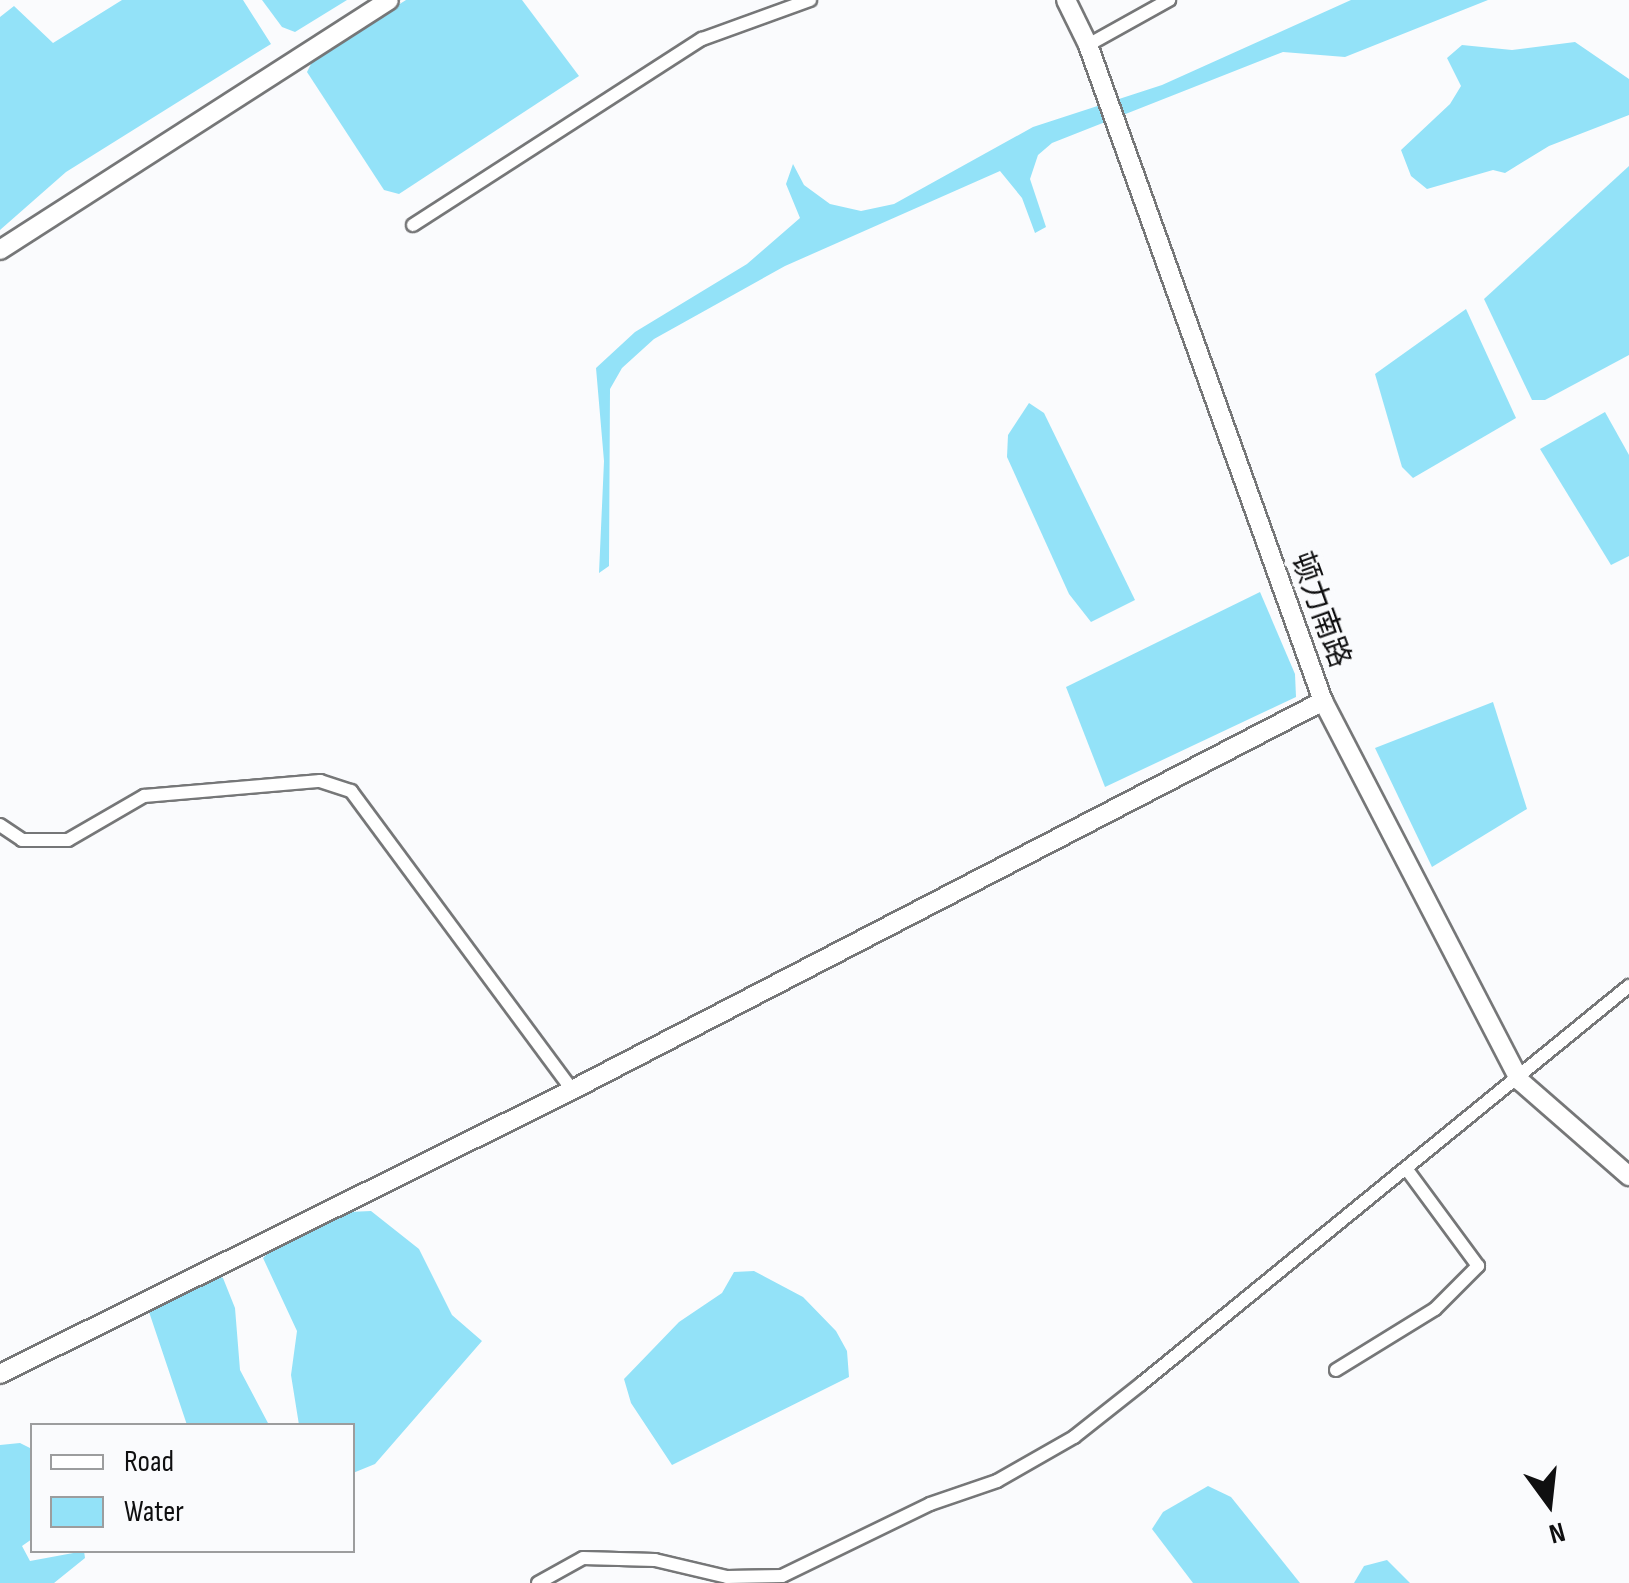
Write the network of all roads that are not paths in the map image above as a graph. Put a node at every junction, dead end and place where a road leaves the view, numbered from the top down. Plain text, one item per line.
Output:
1 (389, 0) edge
2 (810, 0) edge
3 (1066, 0) edge
4 (1170, 0) edge
5 (1088, 46) junction
6 (413, 225) dead end
7 (0, 250) edge
8 (1324, 702) junction
9 (0, 825) edge
10 (1629, 986) edge
11 (1520, 1081) junction
12 (572, 1090) junction
13 (1408, 1171) junction
14 (1629, 1176) edge
15 (1336, 1370) dead end
16 (0, 1374) edge
17 (538, 1583) edge

1 - 7 street
2 - 6 street
3 - 5 street, 顿力南路
4 - 5 street
5 - 8 street, 顿力南路
8 - 11 street, 顿力南路
8 - 12 street
9 - 12 street
10 - 11 street
11 - 13 street
11 - 14 street, 顿力南路
12 - 16 street
13 - 15 street
13 - 17 street

